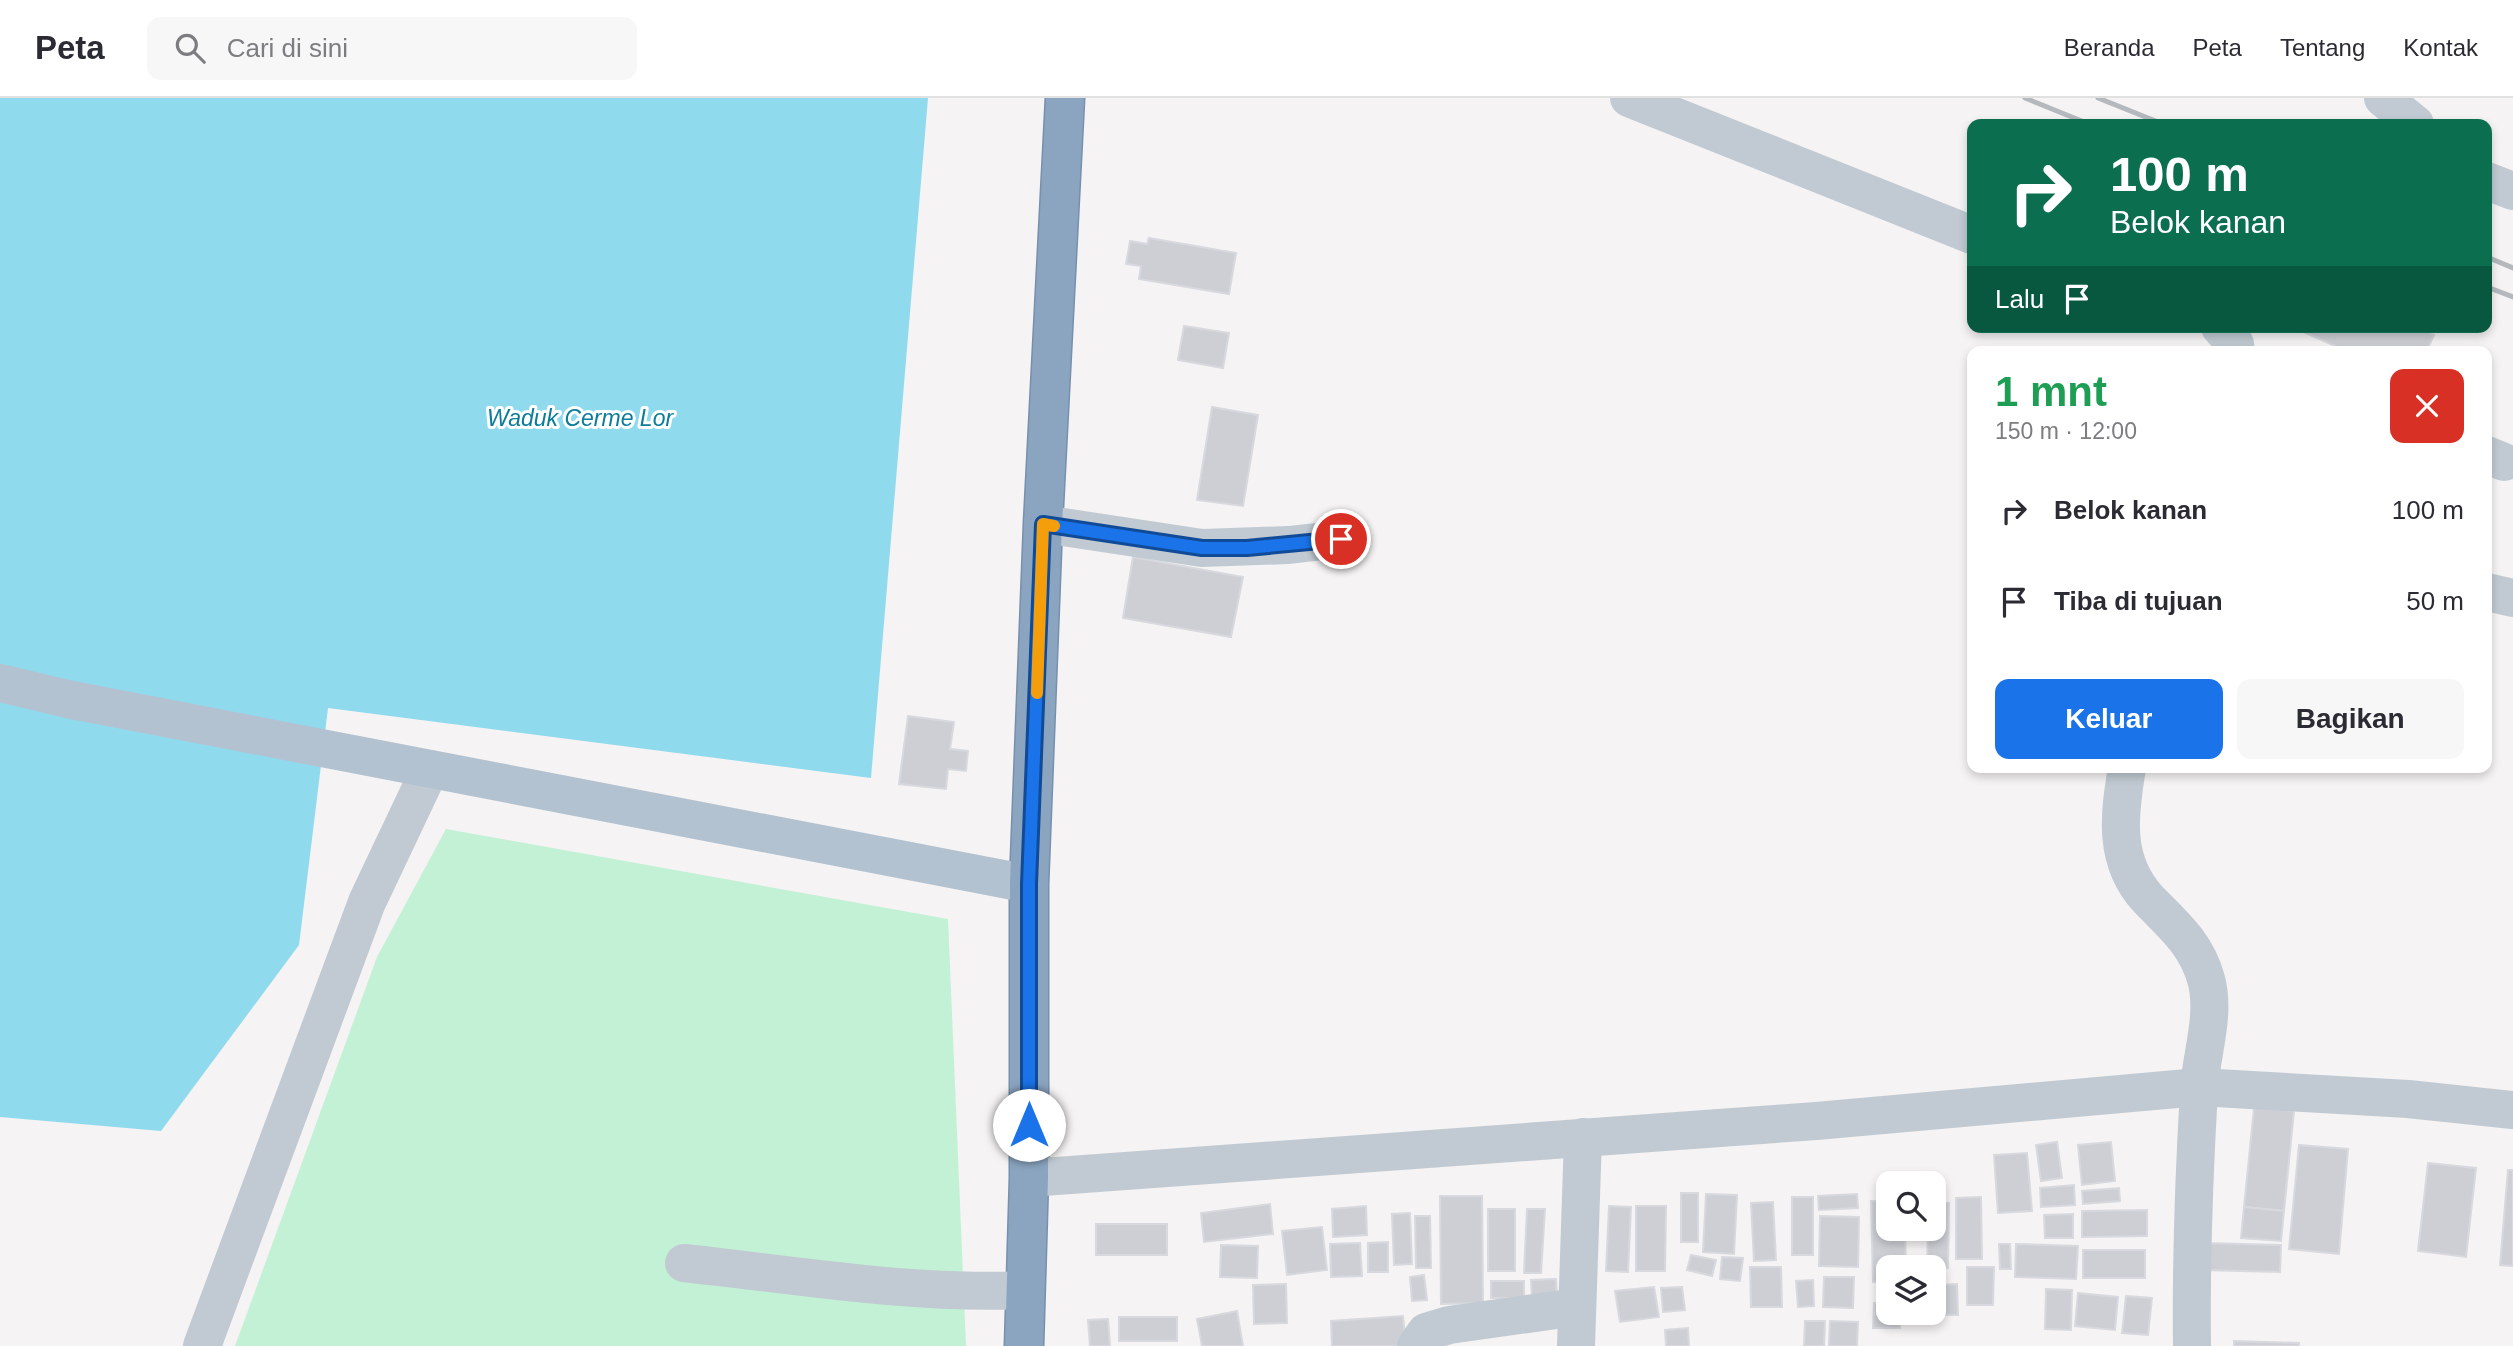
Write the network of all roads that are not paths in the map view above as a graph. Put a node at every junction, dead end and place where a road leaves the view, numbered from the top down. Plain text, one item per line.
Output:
1 (1065, 98) edge
2 (1629, 98) edge
3 (2383, 98) edge
4 (2409, 119) edge
5 (2492, 183) edge
6 (2513, 191) edge
7 (1967, 233) edge
8 (1043, 524) junction
9 (1341, 539) dead end
10 (2492, 593) edge
11 (2513, 598) edge
12 (0, 683) edge
13 (430, 769) junction
14 (2126, 773) edge
15 (1029, 884) junction
16 (2199, 1087) junction
17 (2513, 1110) edge
18 (1583, 1138) junction
19 (1029, 1178) junction
20 (684, 1263) dead end
21 (1024, 1290) junction
22 (1577, 1307) junction
23 (202, 1346) edge
24 (1024, 1346) edge
25 (1416, 1346) edge
26 (1576, 1346) edge
27 (2192, 1346) edge

1 - 8 highway
2 - 7 street
3 - 4 street
5 - 6 street
8 - 9 street
8 - 15 highway
10 - 11 street
12 - 13 main road
13 - 15 main road
13 - 23 street
14 - 16 street
15 - 19 highway
16 - 17 street
16 - 18 street
16 - 27 street
18 - 19 street
18 - 22 street
19 - 21 highway
20 - 21 street
21 - 24 highway
22 - 25 street
22 - 26 street

